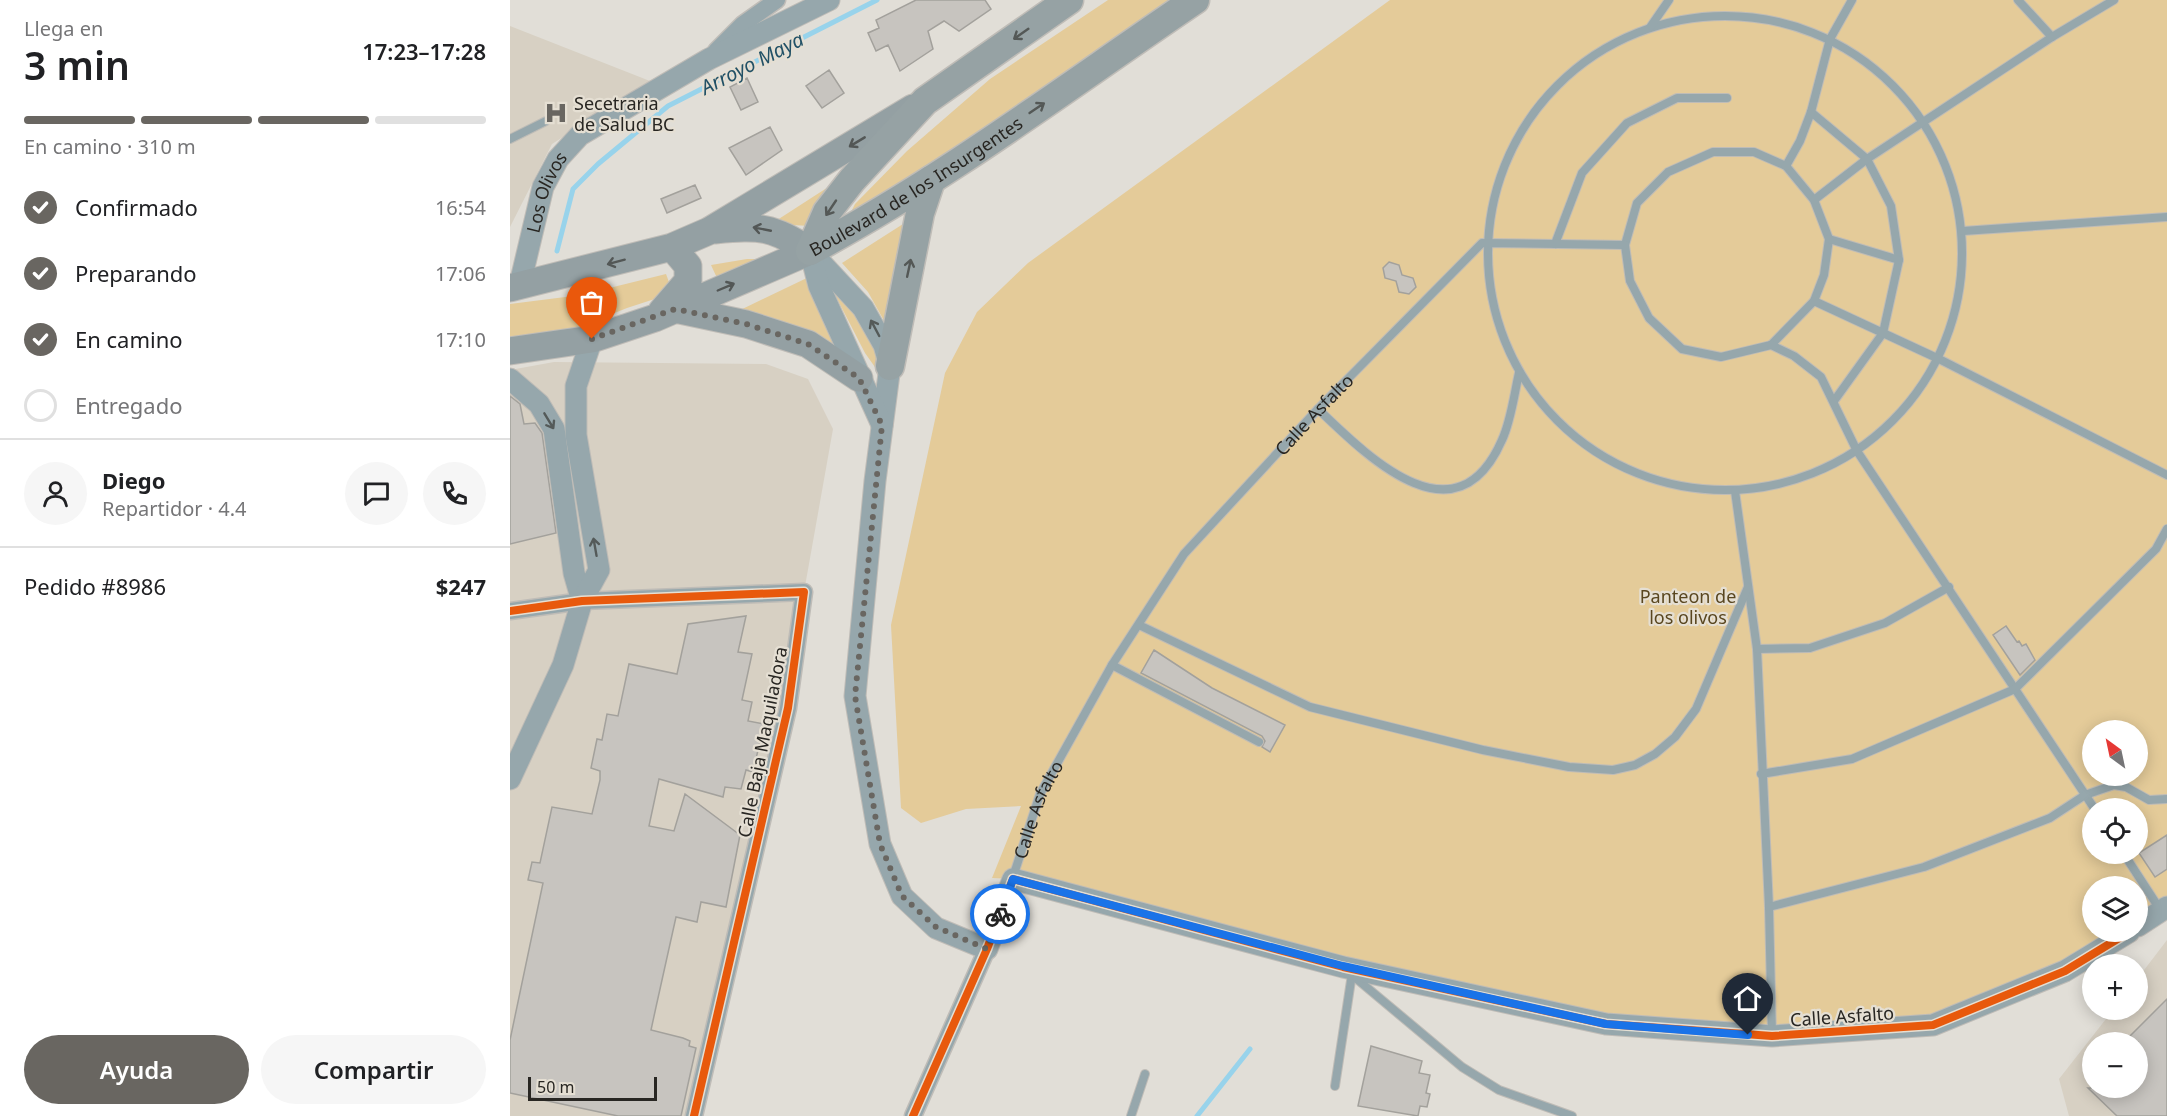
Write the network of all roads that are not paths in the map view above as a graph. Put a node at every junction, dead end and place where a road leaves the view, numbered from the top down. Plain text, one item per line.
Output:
1 (777, 0) edge
2 (829, 0) edge
3 (1069, 0) edge
4 (1195, 0) edge
5 (1670, 0) edge
6 (1852, 0) edge
7 (2018, 0) edge
8 (2114, 0) edge
9 (1651, 26) junction
10 (2052, 37) junction
11 (1830, 39) junction
12 (709, 59) junction
13 (1727, 98) dead end
14 (925, 101) junction
15 (1811, 112) junction
16 (546, 122) dead end
17 (1925, 122) junction
18 (510, 139) edge
19 (1867, 159) junction
20 (1786, 166) junction
21 (931, 180) junction
22 (1814, 200) junction
23 (2167, 217) edge
24 (710, 231) junction
25 (1963, 231) junction
26 (1829, 239) junction
27 (1482, 243) junction
28 (1555, 244) junction
29 (1625, 245) junction
30 (672, 247) junction
31 (810, 251) junction
32 (519, 252) edge
33 (1899, 260) junction
34 (515, 288) edge
35 (1814, 301) junction
36 (665, 314) junction
37 (1883, 333) junction
38 (592, 339) junction
39 (1770, 345) junction
40 (510, 351) edge
41 (1939, 359) junction
42 (890, 366) junction
43 (1519, 373) junction
44 (859, 378) junction
45 (510, 379) edge
46 (1834, 401) junction
47 (1318, 409) junction
48 (882, 425) junction
49 (1857, 451) junction
50 (2167, 475) edge
51 (1735, 491) junction
52 (2167, 529) edge
53 (1748, 587) junction
54 (1949, 587) junction
55 (582, 601) junction
56 (510, 611) edge
57 (1139, 625) junction
58 (1757, 649) junction
59 (1112, 665) junction
60 (2015, 689) junction
61 (1259, 742) dead end
62 (1761, 774) junction
63 (510, 779) edge
64 (2085, 795) junction
65 (2087, 798) edge
66 (2167, 799) edge
67 (2131, 864) edge
68 (1013, 879) junction
69 (1769, 908) junction
70 (2164, 910) edge
71 (2148, 920) edge
72 (2113, 942) edge
73 (987, 949) junction
74 (1347, 970) junction
75 (1772, 1036) junction
76 (1145, 1074) dead end
77 (1335, 1086) dead end
78 (694, 1116) edge
79 (913, 1116) edge
80 (1131, 1116) edge
81 (1572, 1116) edge

1 - 12 street
2 - 12 street, Los Olivos
3 -> 14 highway
21 -> 4 highway, Boulevard de los Insurgentes
5 - 9 lane
6 - 11 lane
7 - 10 lane
8 - 10 lane
9 - 11 lane
9 - 27 lane
10 - 17 lane
11 - 15 lane
11 - 17 lane
12 - 32 street, Los Olivos
13 - 28 lane
14 -> 24 main road
14 -> 31 highway
15 - 19 lane
15 - 20 lane
16 - 18 lane
17 - 19 lane
17 - 25 lane
19 - 22 lane
19 - 33 lane
20 - 22 lane
20 - 29 lane
21 - 31 highway, Boulevard de los Insurgentes
42 -> 21 highway
22 - 26 lane
23 - 25 lane
24 - 30 main road
31 -> 24 main road
25 - 41 lane
26 - 33 lane
26 - 35 lane
27 - 28 lane
27 - 43 lane
27 - 47 lane, Calle Asfalto
28 - 29 lane
29 - 39 lane
30 -> 34 main road
30 - 36 main road
36 -> 31 main road, Boulevard de los Insurgentes
42 -> 31 street
31 - 44 street
32 - 34 street, Los Olivos
33 - 37 lane
35 - 37 lane
35 - 39 lane
36 - 38 main road, Boulevard de los Insurgentes
36 - 44 main road
37 - 41 lane
37 - 46 lane
38 - 40 main road, Boulevard de los Insurgentes
55 -> 38 street
39 - 46 lane
41 - 49 lane
41 - 50 lane
42 - 48 street
43 - 47 lane
43 - 51 lane
44 - 48 street
45 -> 55 street
46 - 49 lane
47 - 57 lane, Calle Asfalto
48 - 73 street
49 - 51 lane
49 - 54 lane
51 - 53 lane
52 - 60 lane
53 - 57 lane
53 - 58 lane
54 - 58 lane
54 - 60 lane
55 - 56 street, Calle Baja Maquiladora
55 - 63 street
55 - 78 street, Calle Baja Maquiladora
57 - 59 lane, Calle Asfalto
58 - 62 lane
59 - 61 lane
59 - 68 lane, Calle Asfalto
60 - 62 lane
60 - 64 lane
62 - 69 lane
64 - 65 lane
64 - 66 lane
64 - 69 lane
67 - 70 lane
68 - 73 street
68 - 74 street, Calle Asfalto
69 - 75 lane
70 - 71 street
72 - 75 street, Calle Asfalto
73 - 79 street
74 - 75 street, Calle Asfalto
74 - 77 lane
74 - 81 lane
76 - 80 lane

